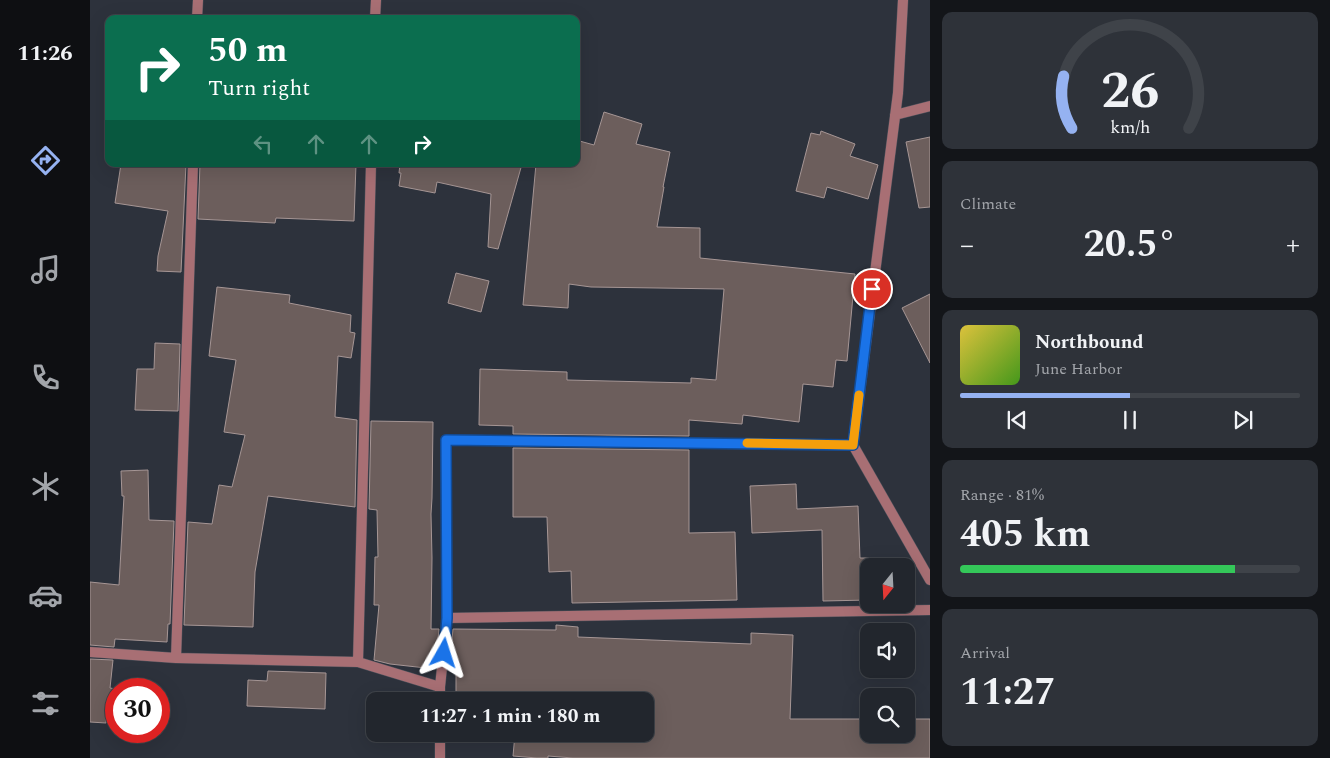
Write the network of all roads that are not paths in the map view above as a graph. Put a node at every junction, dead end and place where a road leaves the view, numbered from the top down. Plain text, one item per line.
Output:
1 (198, 0) edge
2 (376, 0) edge
3 (903, 0) edge
4 (197, 15) edge
5 (375, 15) edge
6 (930, 106) edge
7 (895, 114) junction
8 (193, 167) edge
9 (371, 167) edge
10 (853, 445) junction
11 (930, 580) edge
12 (930, 610) edge
13 (447, 618) junction
14 (90, 652) edge
15 (176, 658) junction
16 (358, 662) junction
17 (440, 687) junction
18 (440, 692) edge
19 (440, 742) edge
20 (440, 758) edge

1 - 4 street
2 - 5 street
3 - 7 street
6 - 7 street
7 - 10 street
8 - 15 street
9 - 16 street
10 - 11 street
10 - 13 street
12 - 13 street
13 - 17 street
14 - 15 street
15 - 16 street
16 - 17 street
17 - 18 street
19 - 20 street

